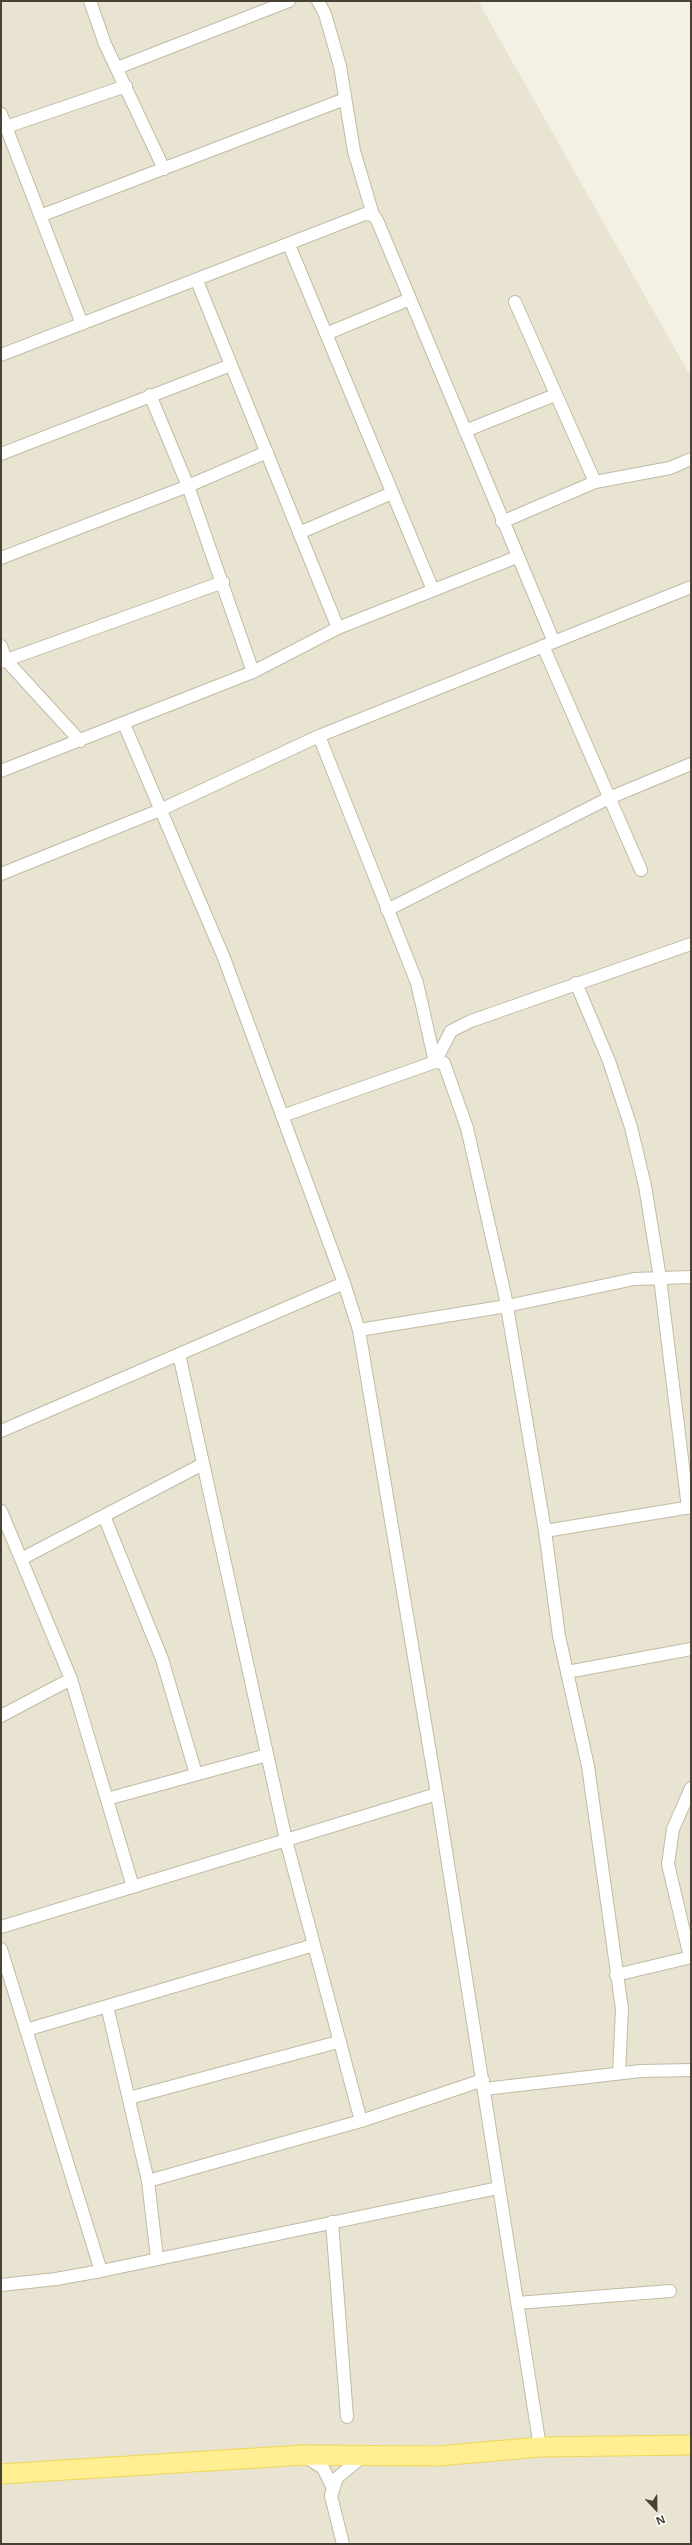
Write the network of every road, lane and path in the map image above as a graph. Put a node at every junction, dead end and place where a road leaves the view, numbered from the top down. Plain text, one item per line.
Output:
1 (90, 1) edge
2 (289, 1) edge
3 (318, 1) edge
4 (268, 4) edge
5 (117, 68) junction
6 (126, 86) junction
7 (345, 98) junction
8 (1, 114) edge
9 (6, 126) junction
10 (164, 169) junction
11 (373, 215) junction
12 (40, 216) junction
13 (289, 245) junction
14 (197, 280) junction
15 (410, 299) junction
16 (515, 302) dead end
17 (82, 324) junction
18 (326, 334) junction
19 (1, 355) edge
20 (231, 365) junction
21 (150, 394) junction
22 (555, 395) junction
23 (465, 431) junction
24 (266, 452) junction
25 (1, 454) edge
26 (691, 459) edge
27 (595, 482) junction
28 (188, 486) junction
29 (392, 493) junction
30 (502, 522) junction
31 (299, 533) junction
32 (517, 557) junction
33 (1, 558) edge
34 (223, 582) junction
35 (691, 587) edge
36 (432, 590) junction
37 (338, 628) junction
38 (548, 644) junction
39 (1, 646) edge
40 (3, 661) edge
41 (253, 672) junction
42 (124, 724) junction
43 (319, 736) junction
44 (80, 741) junction
45 (691, 764) edge
46 (1, 772) edge
47 (609, 798) junction
48 (160, 810) junction
49 (641, 870) dead end
50 (1, 874) edge
51 (387, 910) junction
52 (691, 944) edge
53 (576, 983) junction
54 (435, 1062) junction
55 (282, 1116) junction
56 (691, 1277) edge
57 (660, 1278) junction
58 (344, 1283) junction
59 (507, 1306) junction
60 (359, 1330) junction
61 (179, 1354) junction
62 (1, 1431) edge
63 (203, 1464) junction
64 (690, 1507) edge
65 (1, 1511) edge
66 (104, 1516) junction
67 (545, 1531) junction
68 (21, 1559) junction
69 (691, 1649) edge
70 (567, 1672) junction
71 (71, 1678) junction
72 (1, 1716) edge
73 (267, 1755) junction
74 (196, 1774) junction
75 (691, 1788) edge
76 (436, 1794) junction
77 (107, 1799) junction
78 (286, 1840) junction
79 (133, 1887) junction
80 (1, 1928) edge
81 (314, 1945) junction
82 (1, 1949) edge
83 (690, 1957) edge
84 (616, 1975) junction
85 (108, 2006) junction
86 (26, 2030) junction
87 (338, 2042) junction
88 (691, 2070) edge
89 (619, 2073) junction
90 (483, 2085) junction
91 (129, 2098) junction
92 (361, 2121) junction
93 (148, 2180) junction
94 (498, 2188) junction
95 (332, 2222) junction
96 (157, 2258) junction
97 (101, 2271) junction
98 (1, 2285) edge
99 (670, 2291) dead end
100 (517, 2303) junction
101 (347, 2417) dead end
102 (691, 2445) edge
103 (540, 2447) junction
104 (303, 2455) junction
105 (363, 2456) junction
106 (1, 2474) edge
107 (331, 2496) junction
108 (343, 2544) edge

1 - 5 street
2 - 4 street
3 - 7 street
4 - 5 street
5 - 6 street
6 - 9 street
6 - 10 street
7 - 10 street
7 - 11 street
8 - 9 street
9 - 12 street
10 - 12 street
11 - 13 street
11 - 15 street
12 - 17 street
13 - 14 street
13 - 18 street
14 - 17 street
14 - 20 street
15 - 18 street
15 - 23 street
16 - 22 street
17 - 19 street
18 - 29 street
20 - 21 street
20 - 24 street
21 - 25 street
21 - 28 street
22 - 23 street
22 - 27 street
23 - 30 street
24 - 28 street
24 - 31 street
26 - 27 street
27 - 30 street
28 - 33 street
28 - 34 street
29 - 31 street
29 - 36 street
30 - 32 street
31 - 37 street
32 - 36 street
32 - 38 street
34 - 40 street
34 - 41 street
35 - 38 street
36 - 37 street
37 - 41 street
38 - 43 street
38 - 47 street
39 - 40 street
40 - 44 street
41 - 42 street
42 - 44 street
42 - 48 street
43 - 48 street
43 - 51 street
44 - 46 street
45 - 47 street
47 - 49 street
47 - 51 street
48 - 50 street
48 - 55 street
51 - 54 street
52 - 53 street
53 - 54 street
53 - 57 street
54 - 55 street
54 - 59 street
55 - 58 street
56 - 57 street
57 - 59 street
57 - 64 street
58 - 60 street
58 - 61 street
59 - 60 street
59 - 67 street
60 - 76 street
61 - 62 street
61 - 63 street
63 - 66 street
63 - 73 street
64 - 67 street
65 - 68 street
66 - 68 street
66 - 74 street
67 - 70 street
68 - 71 street
69 - 70 street
70 - 84 street
71 - 72 street
71 - 77 street
73 - 74 street
73 - 78 street
74 - 77 street
75 - 83 street
76 - 78 street
76 - 90 street
77 - 79 street
78 - 79 street
78 - 81 street
79 - 80 street
81 - 85 street
81 - 87 street
82 - 86 street
83 - 84 street
84 - 89 street
85 - 86 street
85 - 91 street
86 - 97 street
87 - 91 street
87 - 92 street
88 - 89 street
89 - 90 street
90 - 92 street
90 - 94 street
91 - 93 street
92 - 93 street
93 - 96 street
94 - 95 street
94 - 100 street
95 - 96 street
95 - 101 street
96 - 97 street
97 - 98 street
99 - 100 street
100 - 103 street
102 - 103 main road
103 - 105 main road
104 - 105 main road
104 - 106 main road
104 - 107 street
105 - 107 street
107 - 108 street

